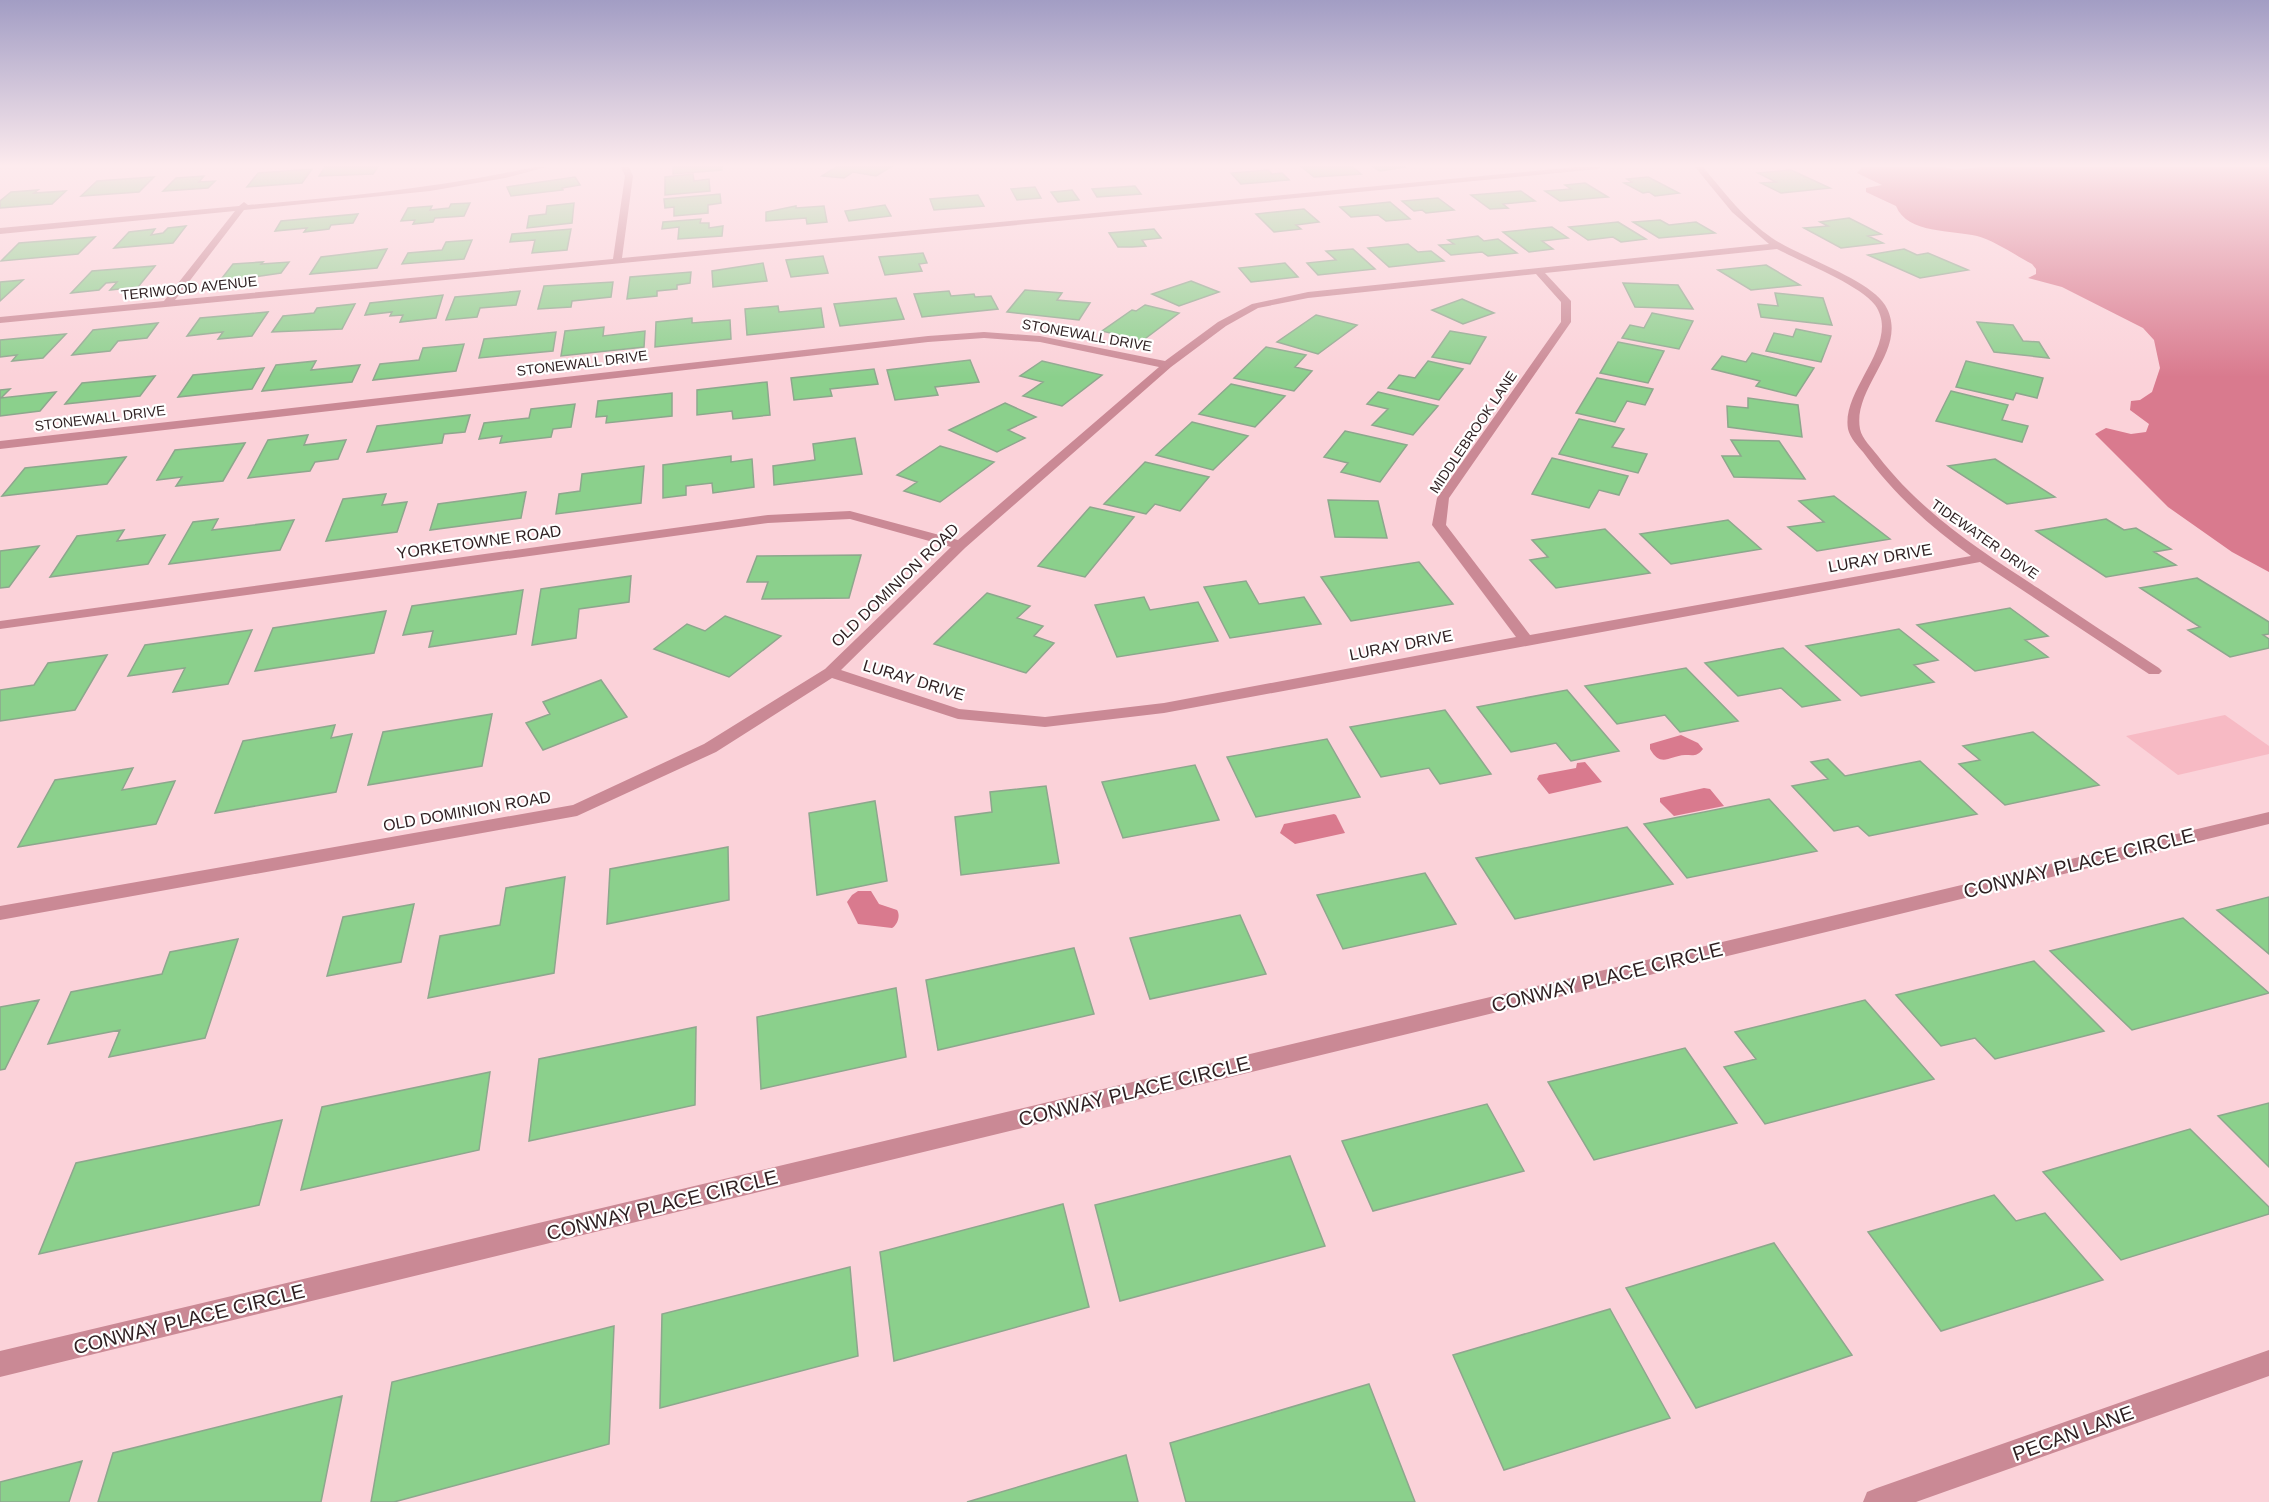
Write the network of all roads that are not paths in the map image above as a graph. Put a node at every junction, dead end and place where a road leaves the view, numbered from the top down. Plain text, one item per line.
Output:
1 (219, 237) edge
2 (620, 237) edge
3 (859, 237) edge
4 (1765, 237) edge
5 (1778, 246) junction
6 (617, 260) junction
7 (1537, 270) junction
8 (167, 304) junction
9 (0, 320) edge
10 (1167, 364) junction
11 (0, 445) edge
12 (960, 545) junction
13 (1982, 558) junction
14 (0, 625) edge
15 (1526, 640) junction
16 (2154, 671) dead end
17 (830, 672) junction
18 (2269, 818) edge
19 (0, 913) edge
20 (2269, 1363) edge
21 (0, 1364) edge
22 (1877, 1502) edge

1 - 8 street
2 - 6 street
3 - 6 street, TERIWOOD AVENUE
4 - 5 street, TIDEWATER DRIVE
5 - 7 street, OLD DOMINION ROAD
5 - 13 street, TIDEWATER DRIVE
6 - 8 street, TERIWOOD AVENUE
7 - 10 street, OLD DOMINION ROAD
7 - 15 street, MIDDLEBROOK LANE
8 - 9 street, TERIWOOD AVENUE
10 - 11 street, STONEWALL DRIVE
10 - 12 street, OLD DOMINION ROAD
12 - 14 street, YORKETOWNE ROAD
12 - 17 street, OLD DOMINION ROAD
13 - 15 street, LURAY DRIVE
13 - 16 street, TIDEWATER DRIVE
15 - 17 street, LURAY DRIVE
17 - 19 street, OLD DOMINION ROAD
18 - 21 street, CONWAY PLACE CIRCLE
20 - 22 street, PECAN LANE

